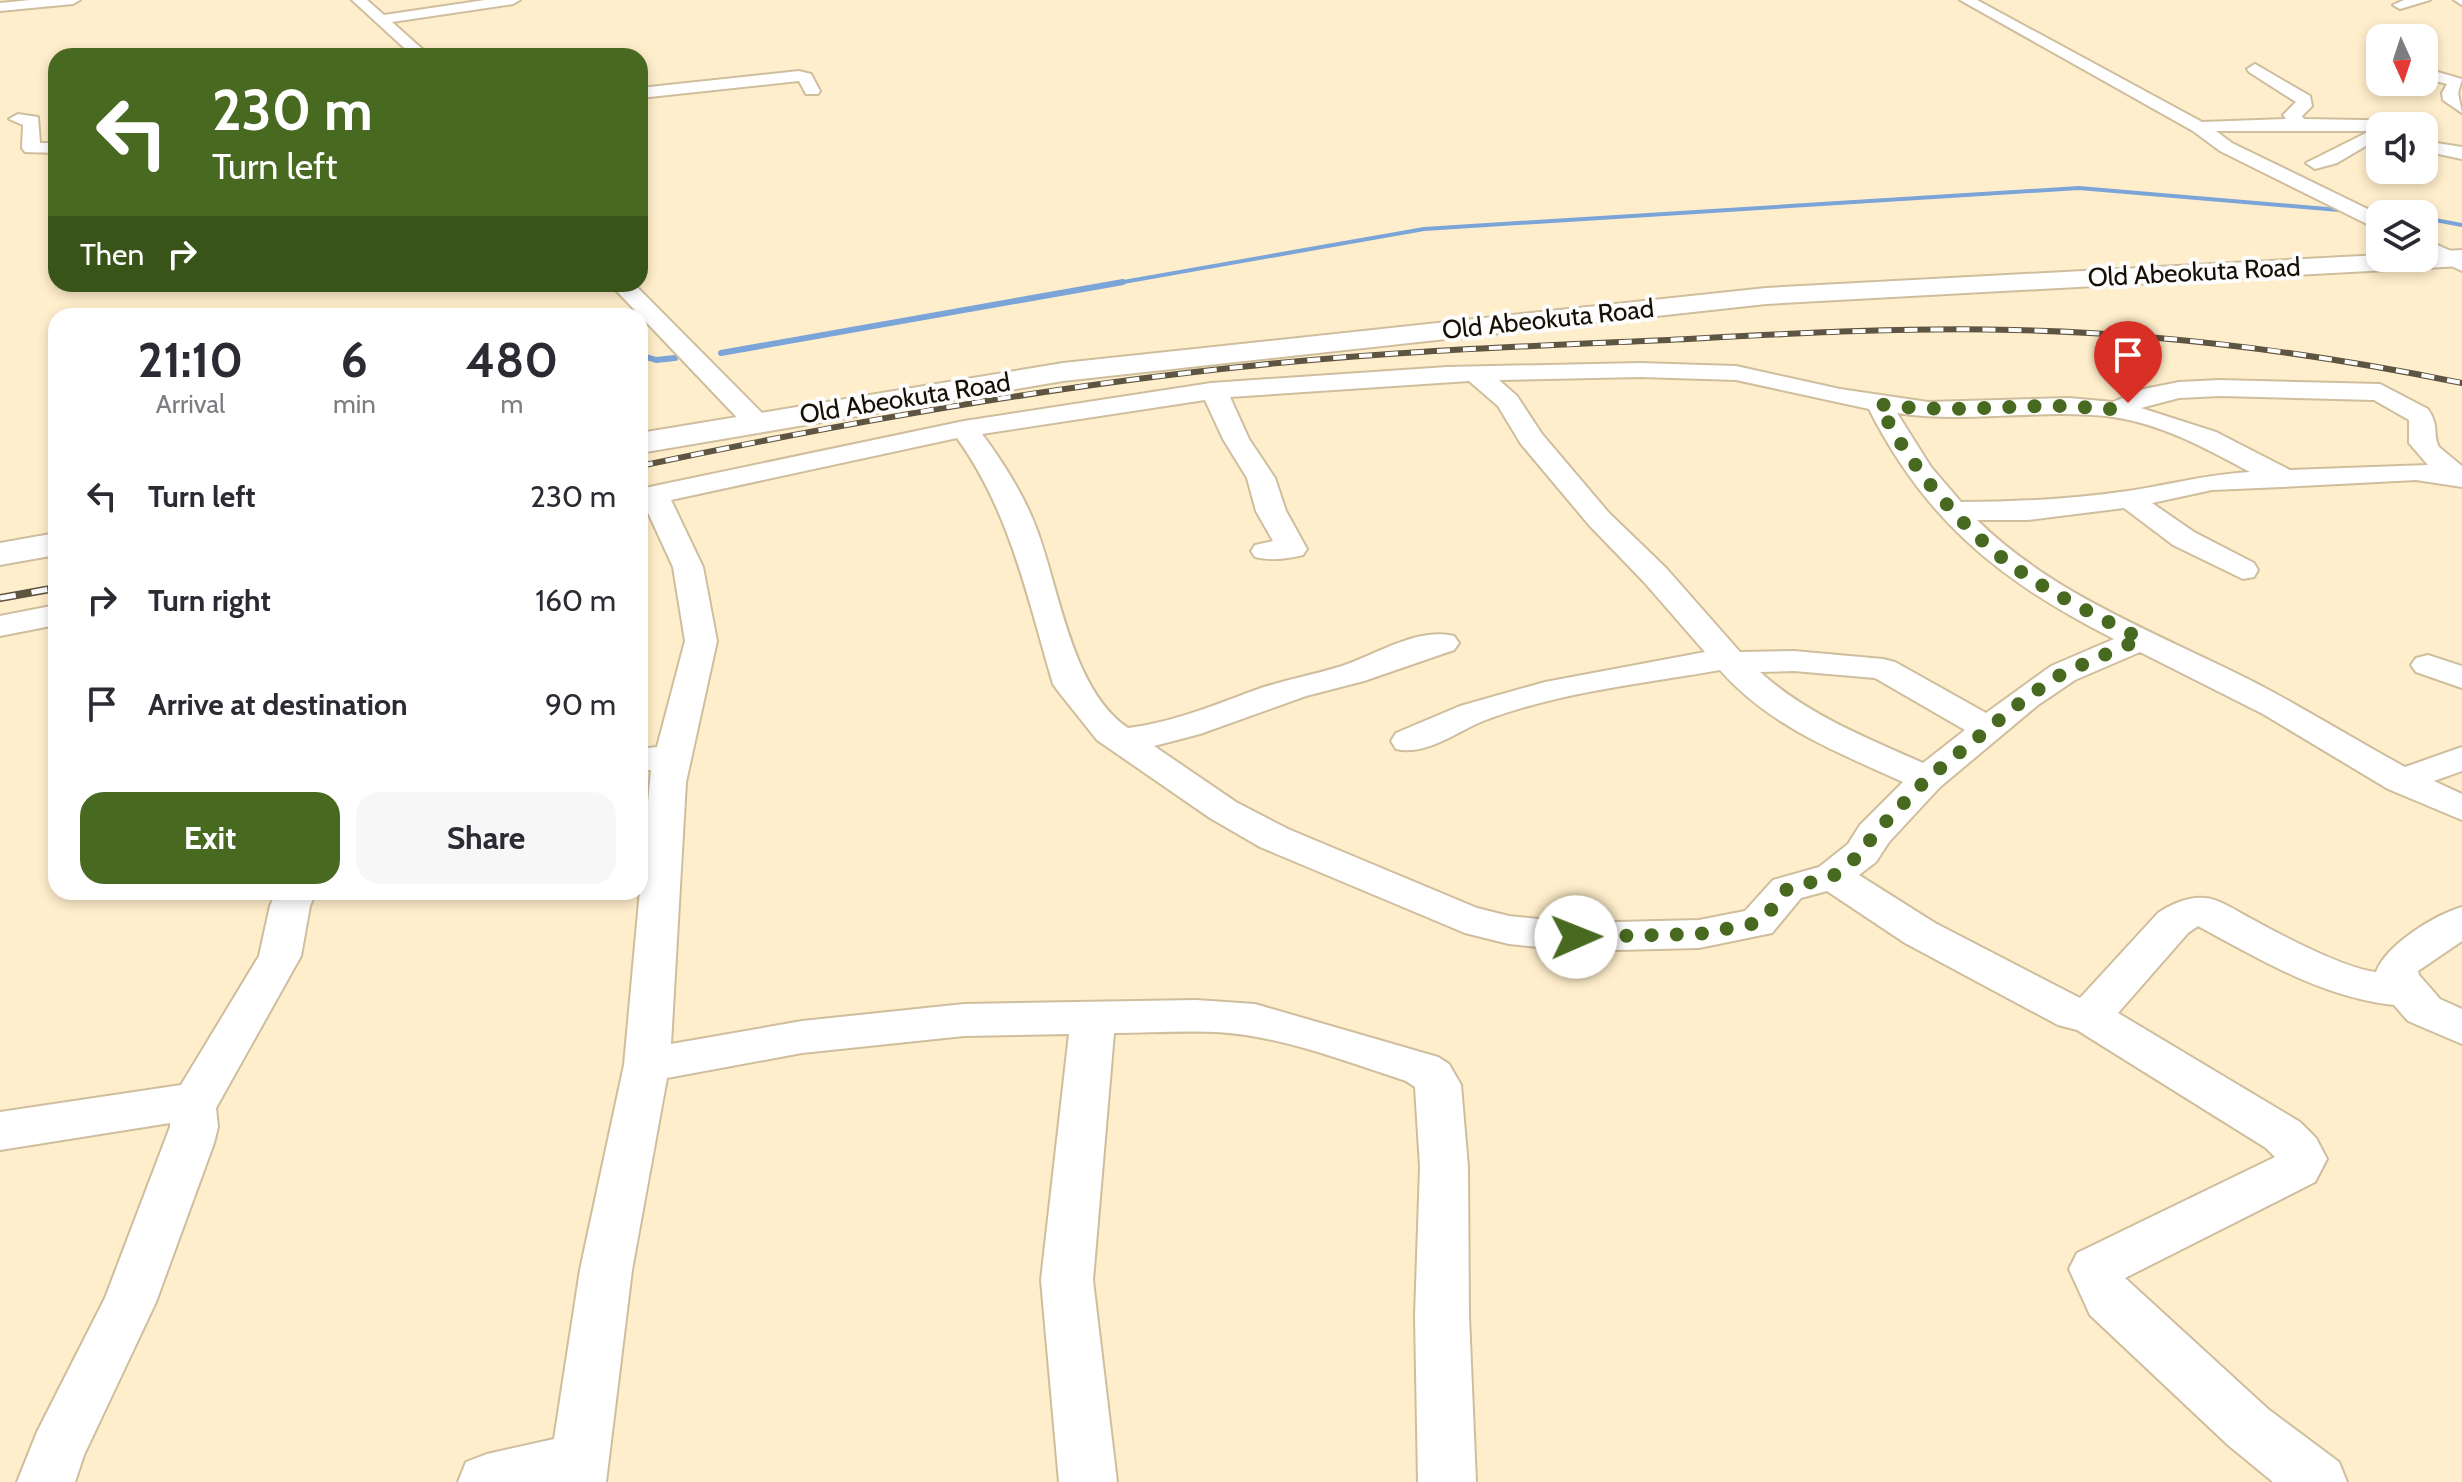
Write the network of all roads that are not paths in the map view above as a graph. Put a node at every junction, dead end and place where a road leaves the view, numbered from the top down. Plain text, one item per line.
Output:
1 (73, 0) edge
2 (359, 0) edge
3 (513, 0) edge
4 (1967, 0) edge
5 (2423, 0) edge
6 (2400, 5) dead end
7 (0, 7) edge
8 (384, 19) junction
9 (414, 48) edge
10 (2255, 69) dead end
11 (2438, 77) edge
12 (812, 91) dead end
13 (648, 92) edge
14 (2462, 108) edge
15 (43, 116) dead end
16 (9, 120) edge
17 (2295, 124) junction
18 (2366, 125) edge
19 (2199, 127) junction
20 (2366, 137) edge
21 (2366, 139) edge
22 (48, 148) edge
23 (2438, 149) edge
24 (2462, 153) edge
25 (2315, 163) dead end
26 (2366, 216) edge
27 (2438, 251) edge
28 (2459, 260) edge
29 (629, 292) edge
30 (644, 308) edge
31 (648, 312) edge
32 (1476, 374) junction
33 (1211, 391) junction
34 (1879, 404) junction
35 (2117, 410) junction
36 (757, 423) junction
37 (964, 429) junction
38 (648, 442) edge
39 (2285, 479) junction
40 (2461, 479) edge
41 (648, 496) edge
42 (648, 498) edge
43 (2130, 499) junction
44 (1955, 511) junction
45 (48, 545) edge
46 (1266, 551) dead end
47 (0, 554) edge
48 (2243, 570) dead end
49 (48, 617) edge
50 (0, 626) edge
51 (2141, 639) junction
52 (1442, 643) dead end
53 (1730, 660) junction
54 (2428, 665) dead end
55 (2462, 678) edge
56 (1988, 728) junction
57 (1122, 740) junction
58 (1409, 741) dead end
59 (656, 758) edge
60 (2462, 758) edge
61 (1927, 779) junction
62 (2401, 781) junction
63 (2462, 808) edge
64 (1833, 876) junction
65 (293, 900) edge
66 (2462, 921) edge
67 (2403, 990) junction
68 (1093, 1016) junction
69 (2088, 1016) junction
70 (2462, 1028) edge
71 (647, 1065) junction
72 (192, 1108) junction
73 (0, 1131) edge
74 (579, 1471) edge
75 (46, 1482) edge
76 (487, 1482) edge
77 (1088, 1482) edge
78 (1447, 1482) edge
79 (2318, 1482) edge

1 - 7 street
2 - 8 street
3 - 8 street
4 - 19 street
5 - 6 street
8 - 9 street
10 - 17 street
11 - 14 street
12 - 13 street
15 - 16 street
16 - 22 street
17 - 18 street
17 - 19 street
17 - 20 street
19 - 26 street
21 - 25 street
23 - 24 street
27 - 28 street
28 - 36 highway, Old Abeokuta Road
29 - 30 street
31 - 36 street
32 - 33 street
32 - 34 street
32 - 53 street
33 - 37 street
33 - 46 street
34 - 35 street
34 - 44 street
35 - 39 street
35 - 40 street
36 - 38 highway, Old Abeokuta Road
37 - 41 street
37 - 57 street
39 - 40 street
39 - 43 street
42 - 59 street
43 - 44 street
43 - 48 street
44 - 51 street
45 - 47 highway
49 - 50 street
51 - 56 street
51 - 62 street
52 - 57 street
53 - 56 street
53 - 58 street
53 - 61 street
54 - 55 street
56 - 61 street
57 - 64 street
59 - 71 street
60 - 62 street
61 - 64 street
62 - 63 street
64 - 69 street
65 - 72 street
66 - 67 street
67 - 69 street
67 - 70 street
68 - 71 street
68 - 77 street
68 - 78 street
69 - 79 street
71 - 74 street
72 - 73 street
72 - 75 street
74 - 76 street

